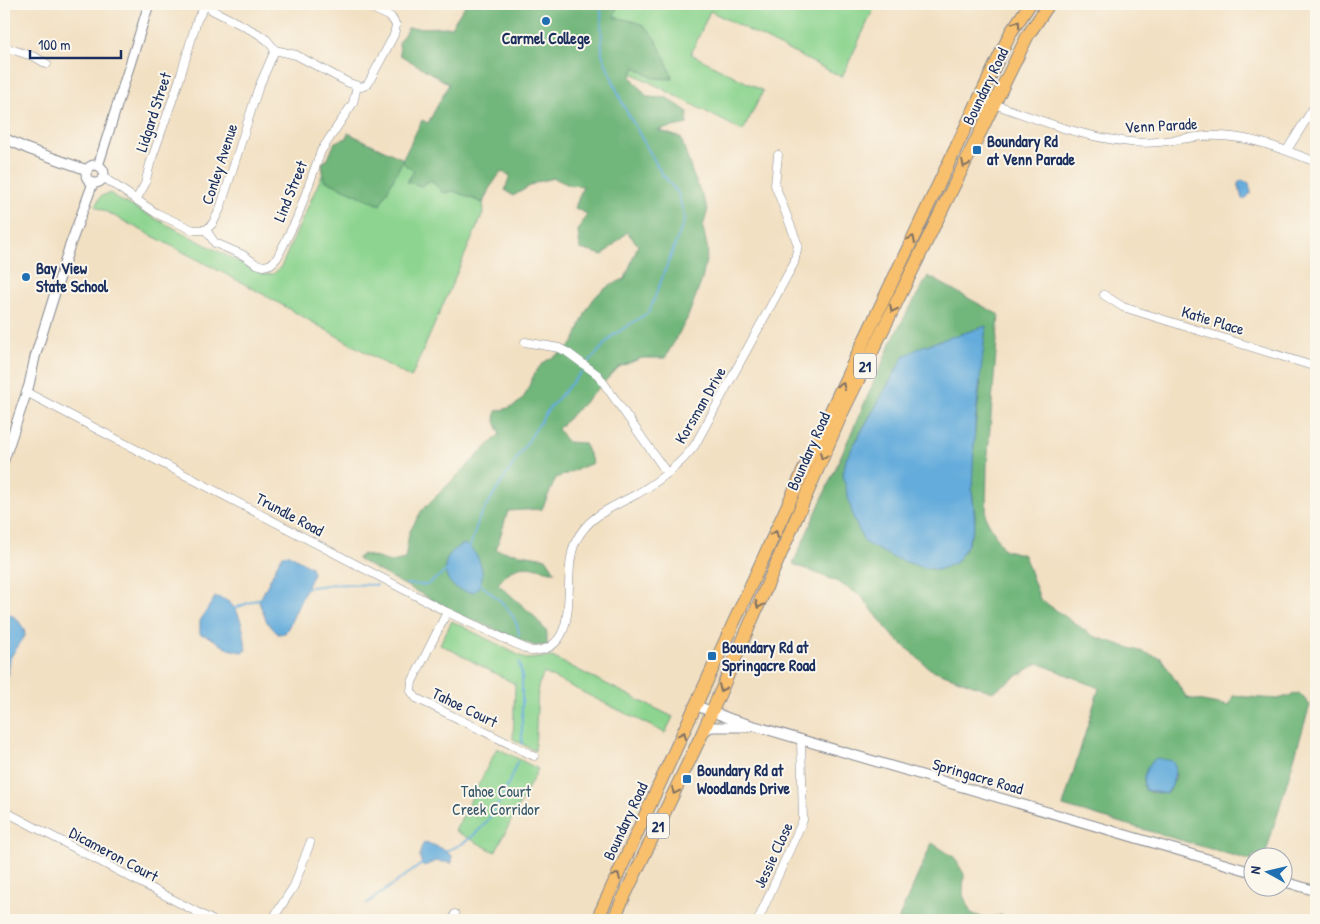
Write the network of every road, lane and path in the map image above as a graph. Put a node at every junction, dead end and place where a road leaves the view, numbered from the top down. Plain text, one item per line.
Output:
1 (149, 4) edge
2 (206, 4) edge
3 (363, 4) edge
4 (1030, 4) edge
5 (1049, 4) edge
6 (4, 47) edge
7 (275, 50) junction
8 (47, 64) dead end
9 (357, 86) junction
10 (980, 100) junction
11 (994, 104) junction
12 (1316, 104) edge
13 (4, 138) edge
14 (1287, 150) junction
15 (778, 155) dead end
16 (1316, 162) edge
17 (98, 166) junction
18 (87, 170) junction
19 (103, 177) junction
20 (93, 183) junction
21 (136, 200) junction
22 (206, 230) junction
23 (1104, 295) dead end
24 (525, 342) dead end
25 (1316, 367) edge
26 (26, 392) junction
27 (4, 460) edge
28 (667, 473) junction
29 (448, 612) junction
30 (543, 651) joint
31 (696, 706) junction
32 (712, 712) junction
33 (759, 726) junction
34 (703, 732) junction
35 (801, 739) junction
36 (534, 756) dead end
37 (4, 811) edge
38 (310, 843) dead end
39 (1242, 869) edge
40 (1292, 884) edge
41 (1316, 891) edge
42 (212, 920) edge
43 (272, 920) edge
44 (597, 920) edge
45 (613, 920) edge
46 (758, 920) edge

1 - 17 street
2 - 7 street
2 - 21 street, Lidgard Street
3 - 9 street
10 -> 4 highway, Boundary Road / 21
5 - 11 highway, Boundary Road / 21
6 - 8 street
7 - 9 street
7 - 22 street, Conley Avenue
9 - 22 street, Lind Street
10 - 11 street, Venn Parade
31 -> 10 highway, Boundary Road / 21
11 - 14 street, Venn Parade
11 -> 32 highway, Boundary Road / 21
12 - 14 street
13 - 18 street
14 - 16 street, Venn Parade
15 - 28 street, Korsman Drive
17 - 18 street
17 - 19 street
18 - 20 street
19 - 20 street
19 - 21 street
20 - 26 street
21 - 22 street
23 - 25 street, Katie Place
24 - 28 street
26 - 27 street
26 - 29 street, Trundle Road
28 - 30 street, Korsman Drive
29 - 30 street, Trundle Road
29 - 36 street, Tahoe Court
31 - 32 street, Springacre Road
44 -> 31 highway, Boundary Road / 21
32 - 33 street, Springacre Road
32 - 34 highway, Boundary Road / 21
33 - 34 street
33 - 35 street, Springacre Road
34 -> 45 highway, Boundary Road / 21
35 - 39 street, Springacre Road
35 - 46 street, Jessie Close
37 - 42 street, Dicameron Court
38 - 43 street
40 - 41 street

